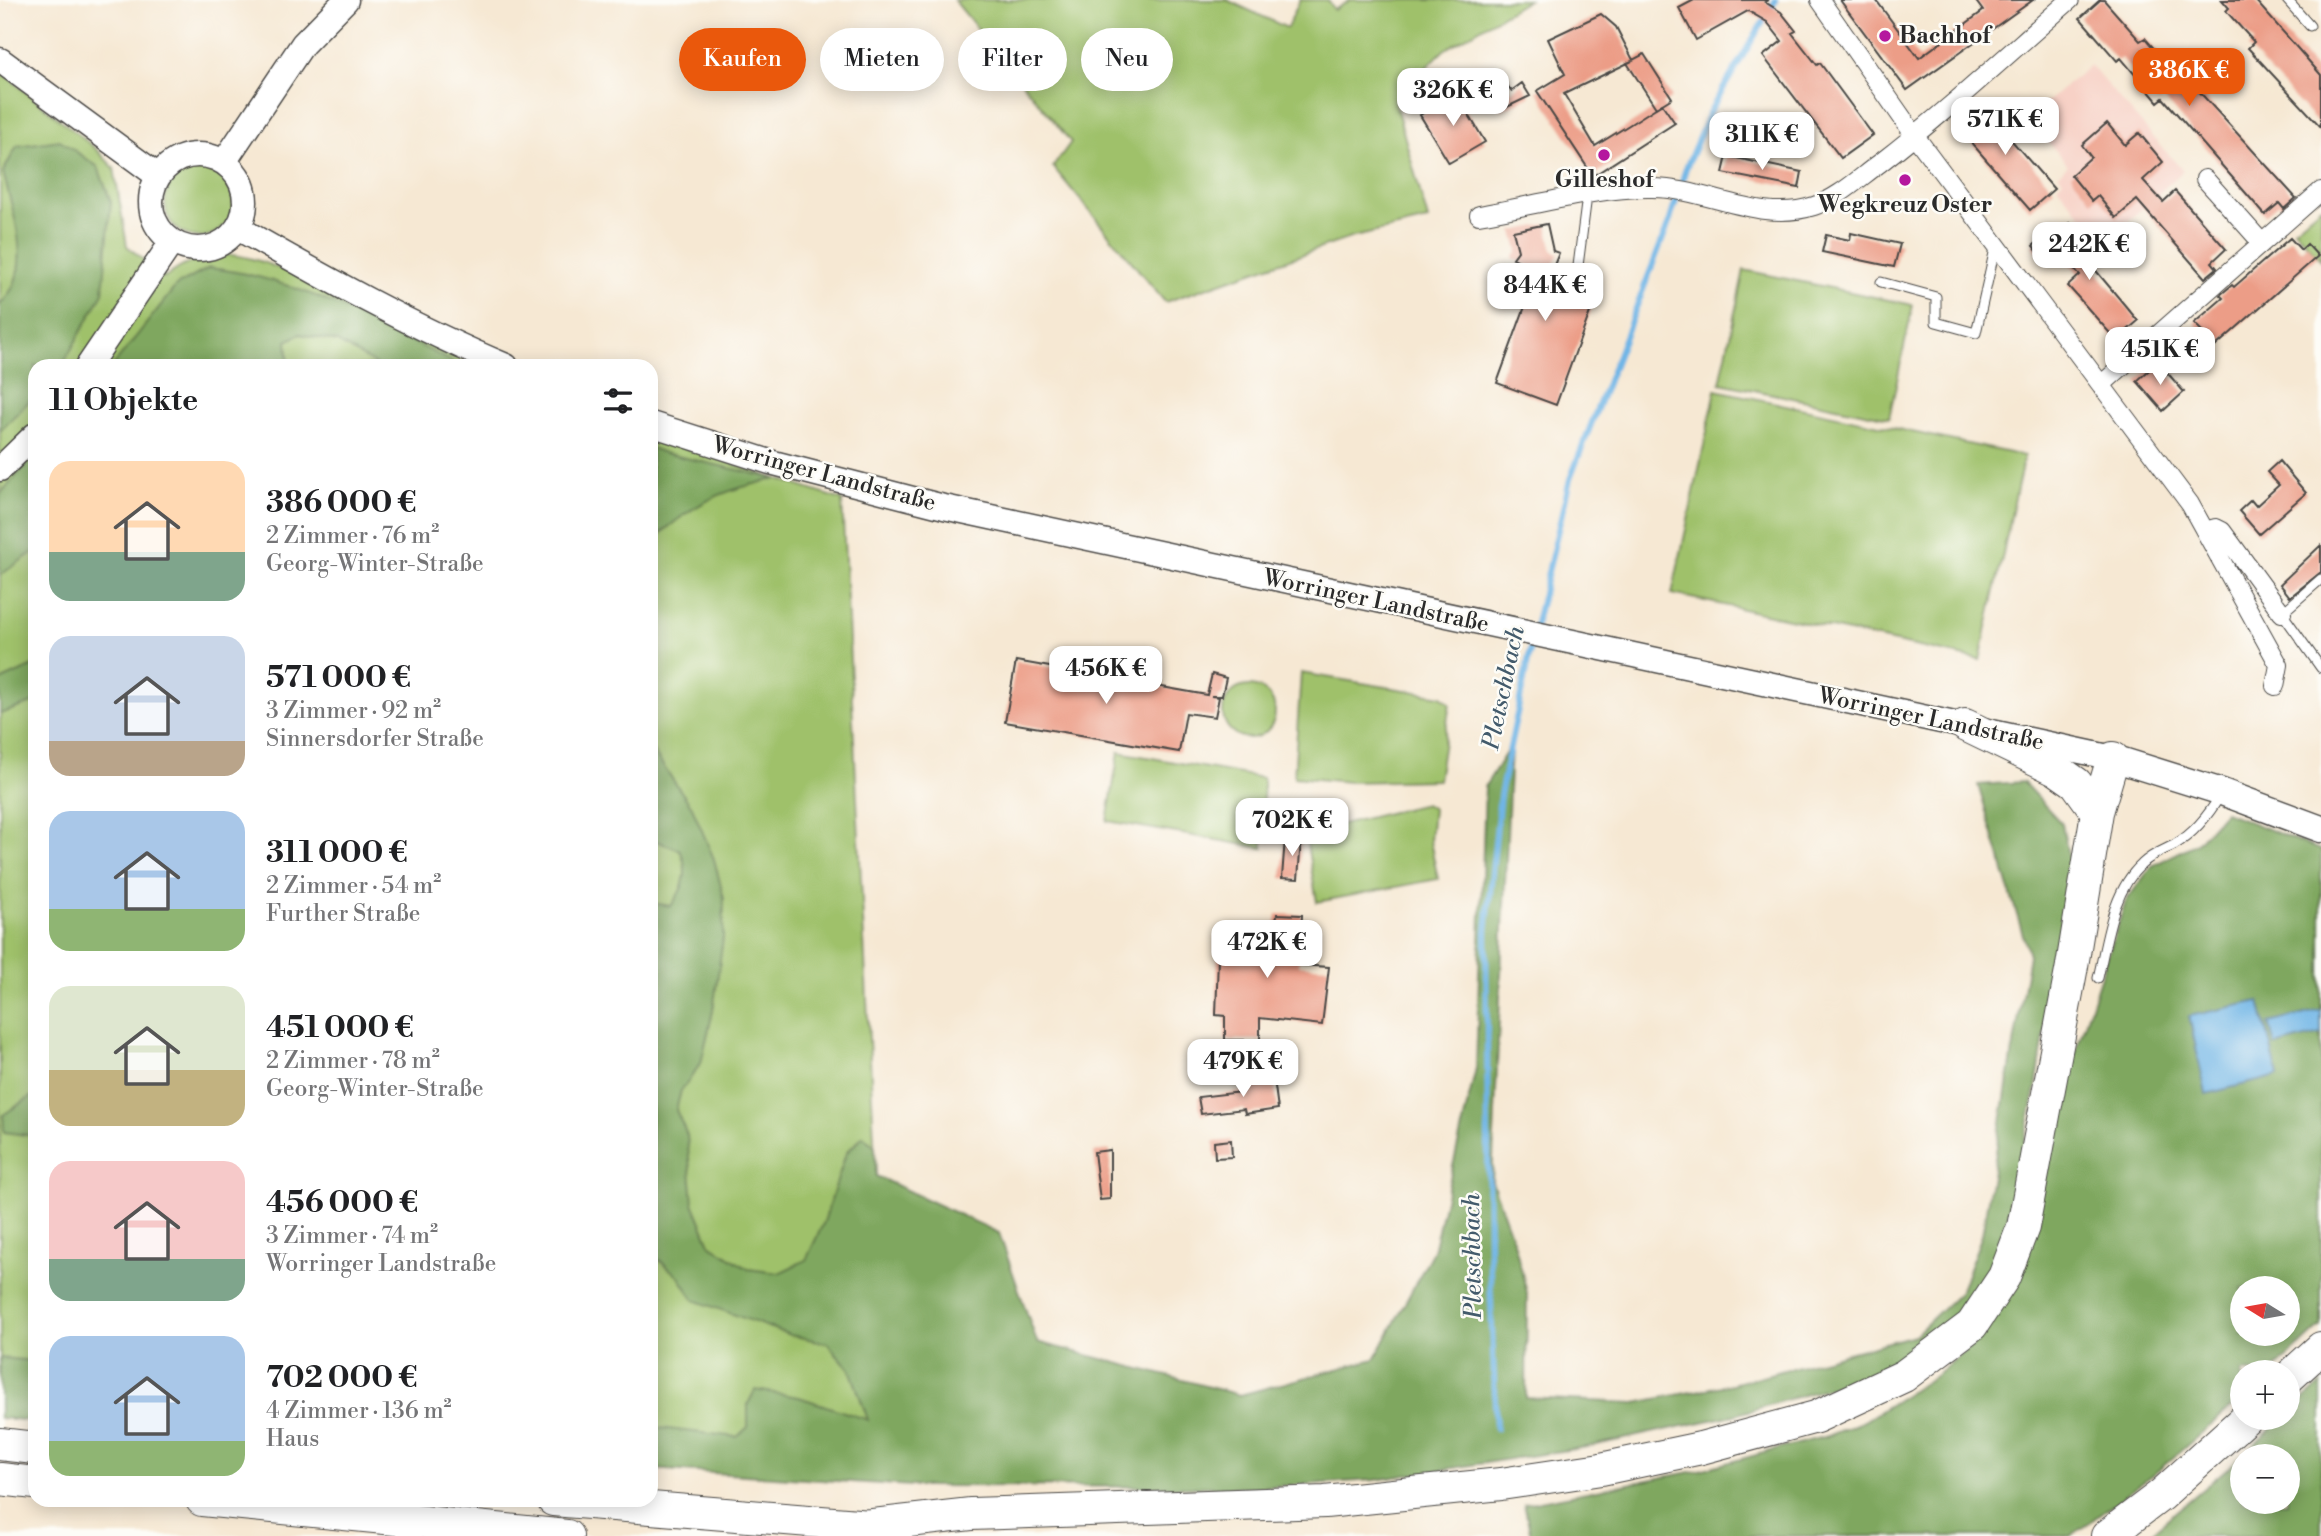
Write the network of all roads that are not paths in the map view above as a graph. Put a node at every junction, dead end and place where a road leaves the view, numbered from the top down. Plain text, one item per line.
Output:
1 (346, 0) edge
2 (1820, 0) edge
3 (2070, 0) edge
4 (2287, 0) edge
5 (2309, 26) dead end
6 (0, 60) edge
7 (1915, 136) junction
8 (224, 162) junction
9 (158, 176) junction
10 (2205, 178) dead end
11 (2321, 191) edge
12 (1587, 196) junction
13 (1479, 215) dead end
14 (238, 228) junction
15 (172, 242) junction
16 (2262, 243) junction
17 (1996, 244) junction
18 (1578, 266) dead end
19 (1881, 282) dead end
20 (93, 359) edge
21 (489, 359) edge
22 (2101, 385) junction
23 (658, 426) edge
24 (28, 442) edge
25 (0, 469) edge
26 (2205, 531) junction
27 (2321, 579) edge
28 (2282, 613) junction
29 (2321, 668) edge
30 (2275, 686) dead end
31 (1965, 725) junction
32 (2113, 758) junction
33 (2222, 792) junction
34 (2097, 813) junction
35 (2316, 830) edge
36 (2098, 978) dead end
37 (2321, 1348) edge
38 (2300, 1367) edge
39 (2233, 1430) edge
40 (0, 1444) edge
41 (28, 1447) edge
42 (0, 1479) edge
43 (28, 1482) edge
44 (273, 1507) edge
45 (637, 1507) edge
46 (864, 1526) junction
47 (567, 1536) edge
48 (1006, 1536) edge
49 (2107, 1536) edge

1 - 8 main road
2 - 7 street
3 - 7 street
4 - 5 lane
6 - 9 main road
7 - 12 street
7 - 17 street
8 - 9 main road
8 - 14 main road
9 - 15 main road
10 - 16 street
11 - 16 street
12 - 13 street
12 - 18 lane
14 - 15 main road
14 - 21 main road
15 - 20 main road
16 - 22 street
17 - 19 lane
17 - 22 street
22 - 26 street
23 - 31 main road, Worringer Landstraße
24 - 25 main road
26 - 28 street
26 - 30 street
27 - 28 lane
28 - 29 lane
31 - 32 main road, Worringer Landstraße
31 - 34 highway
32 - 33 main road, Worringer Landstraße
32 - 34 highway
33 - 35 main road, Worringer Landstraße
33 - 36 lane
34 - 46 highway
37 - 38 highway
39 - 49 highway
40 - 41 highway
42 - 43 highway
44 - 47 highway
45 - 46 highway
46 - 48 highway

